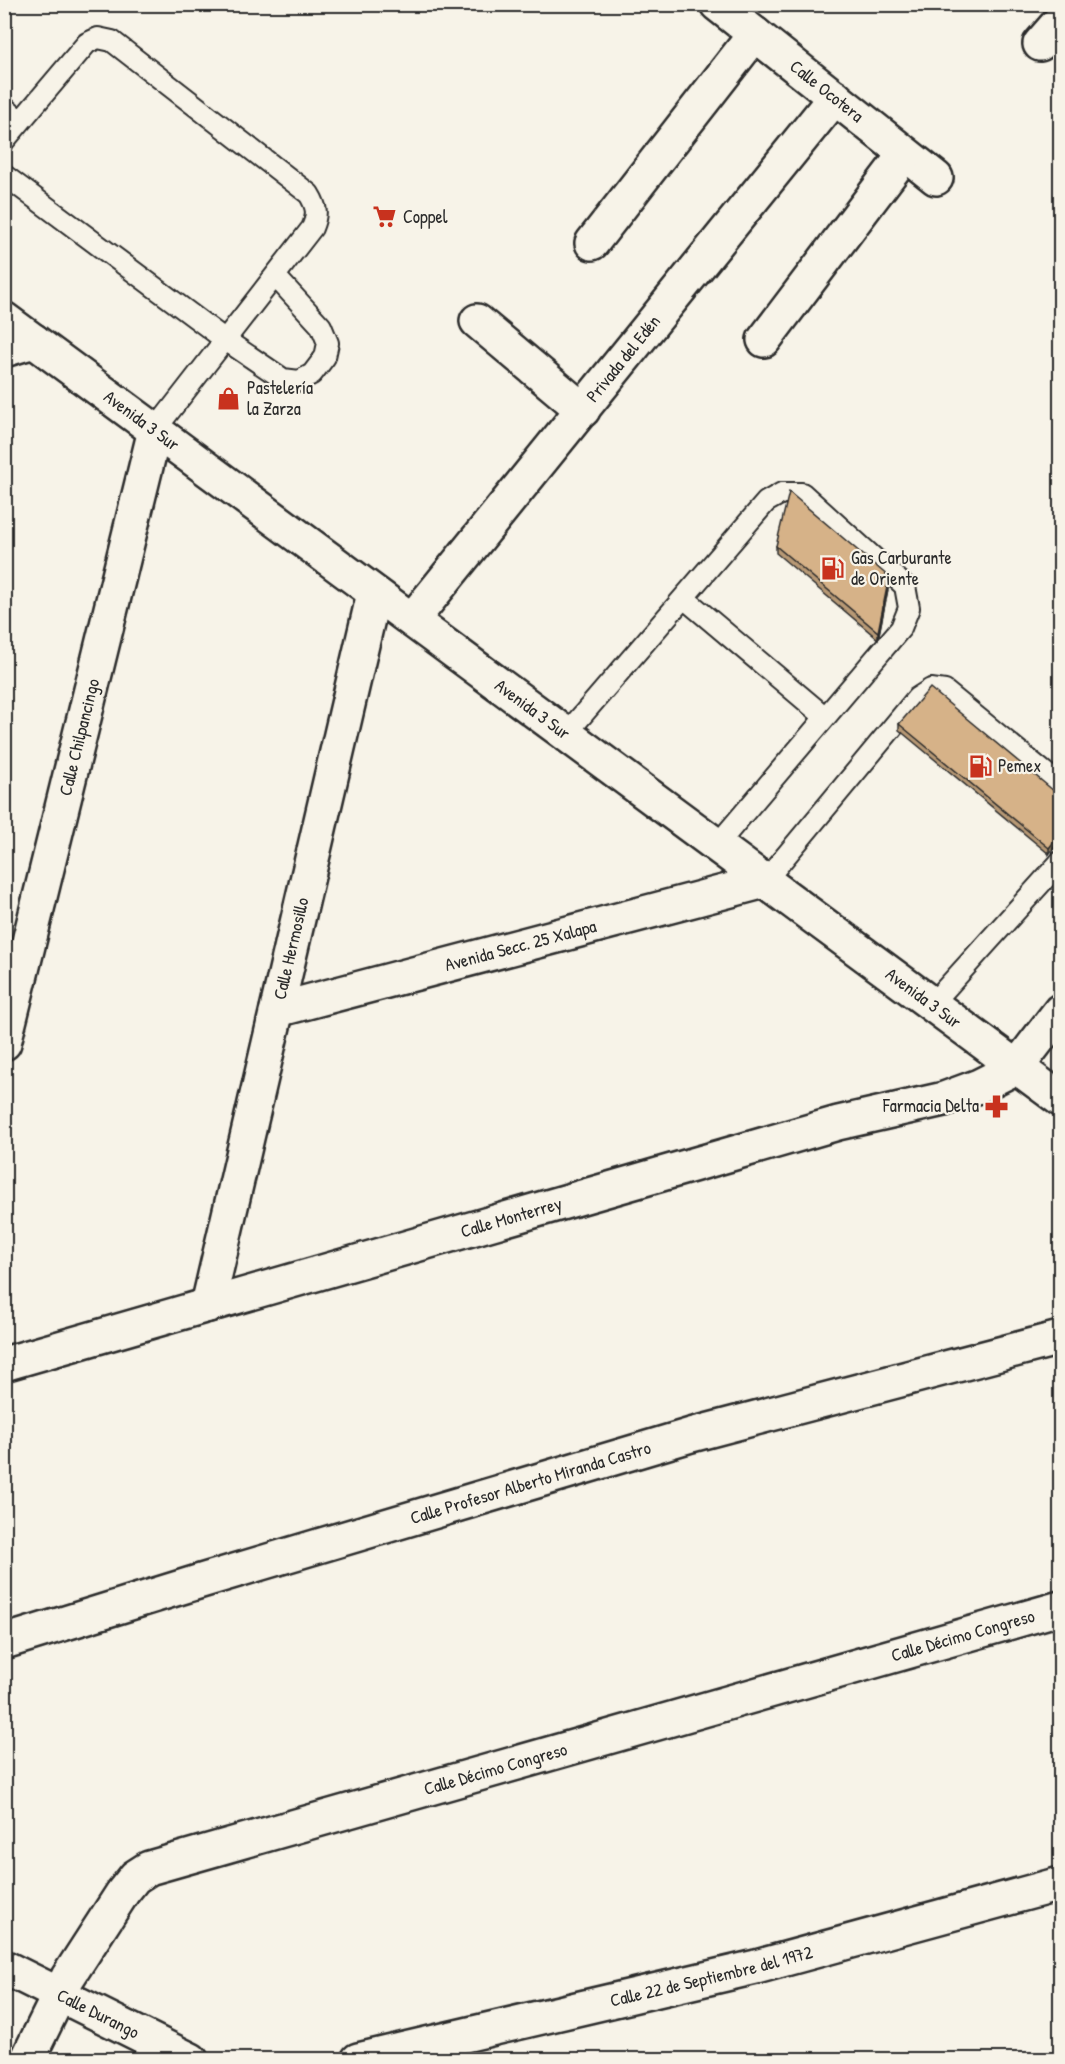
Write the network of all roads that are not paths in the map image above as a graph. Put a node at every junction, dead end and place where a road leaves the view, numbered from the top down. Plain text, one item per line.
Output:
1 (717, 4) edge
2 (755, 34) junction
3 (835, 97) junction
4 (4, 107) edge
5 (20, 121) junction
6 (4, 141) edge
7 (905, 154) junction
8 (4, 175) edge
9 (936, 178) dead end
10 (592, 243) dead end
11 (276, 277) junction
12 (4, 320) edge
13 (477, 321) dead end
14 (224, 339) junction
15 (764, 340) dead end
16 (19, 346) edge
17 (583, 410) junction
18 (154, 430) junction
19 (374, 593) junction
20 (684, 598) junction
21 (412, 620) junction
22 (825, 717) junction
23 (566, 734) junction
24 (1060, 785) edge
25 (717, 845) junction
26 (1060, 862) edge
27 (765, 881) junction
28 (932, 1004) junction
29 (277, 1010) junction
30 (1060, 1011) edge
31 (4, 1043) edge
32 (1017, 1067) junction
33 (1060, 1100) edge
34 (208, 1305) junction
35 (1060, 1338) edge
36 (4, 1364) edge
37 (1060, 1608) edge
38 (4, 1642) edge
39 (1060, 1884) edge
40 (4, 1967) edge
41 (58, 1992) junction
42 (27, 2060) edge
43 (191, 2060) edge
44 (358, 2060) edge

1 - 2 street, Calle Ocotera
2 - 3 street, Calle Ocotera
2 - 10 street
3 - 7 street, Calle Ocotera
3 - 17 street, Privada del Edén
4 - 5 lane
5 - 6 lane
5 - 11 lane
7 - 9 street, Calle Ocotera
7 - 15 street
8 - 14 lane
11 - 14 lane
11 - 14 lane
12 - 16 street, Avenida 3 Sur
13 - 17 street
14 - 18 lane
16 - 18 street, Avenida 3 Sur
17 - 21 street, Privada del Edén
18 - 19 street, Avenida 3 Sur
18 - 31 street, Calle Chilpancingo
19 - 21 street, Avenida 3 Sur
19 - 29 street, Calle Hermosillo
20 - 22 lane
20 - 22 lane
20 - 23 lane
21 - 23 street, Avenida 3 Sur
22 - 25 lane
23 - 25 street, Avenida 3 Sur
24 - 27 lane
25 - 27 street, Avenida 3 Sur
26 - 28 lane
27 - 28 street, Avenida 3 Sur
27 - 29 street, Avenida Secc. 25 Xalapa
28 - 32 street, Avenida 3 Sur
29 - 34 street, Calle Hermosillo
30 - 32 street
32 - 33 street, Avenida 3 Sur
32 - 34 street, Calle Monterrey
34 - 36 street, Calle Monterrey
35 - 38 street, Calle Profesor Alberto Miranda Castro
37 - 41 street, Calle Décimo Congreso
39 - 44 street, Calle 22 de Septiembre del 1972
40 - 41 street, Calle Durango
41 - 42 street, Calle Décimo Congreso
41 - 43 street, Calle Durango

